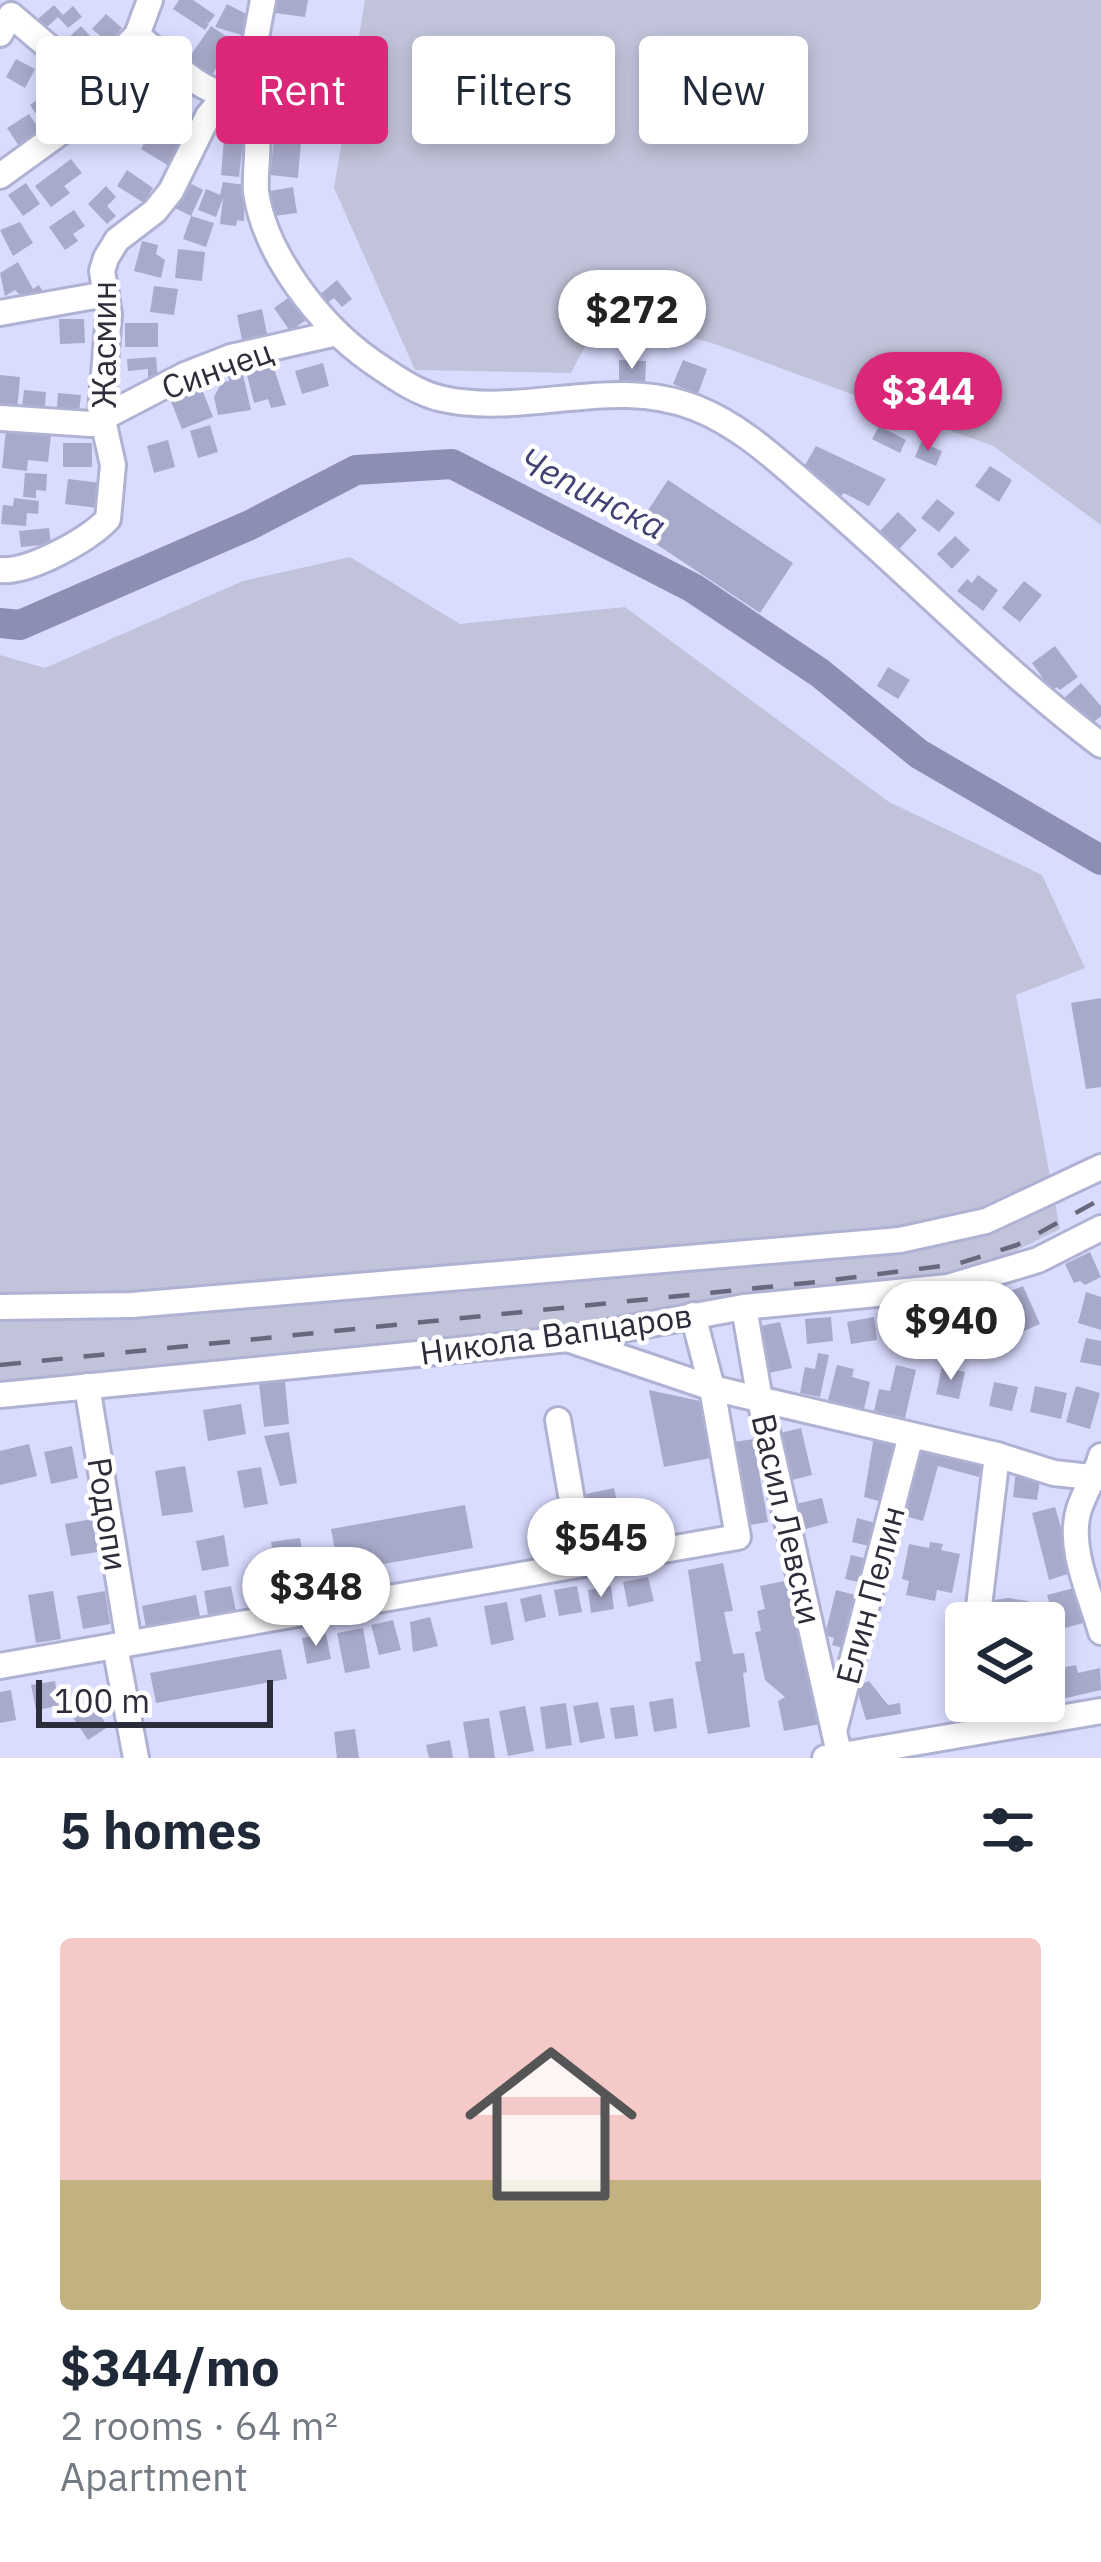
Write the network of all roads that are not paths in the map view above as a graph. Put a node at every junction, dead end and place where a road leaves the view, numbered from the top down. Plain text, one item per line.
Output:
1 (150, 0) edge
2 (263, 0) edge
3 (0, 34) edge
4 (137, 35) joint
5 (36, 36) edge
6 (256, 36) edge
7 (216, 93) edge
8 (216, 108) edge
9 (44, 144) edge
10 (255, 144) edge
11 (0, 176) edge
12 (106, 294) junction
13 (0, 313) edge
14 (337, 333) junction
15 (102, 420) junction
16 (1, 423) edge
17 (0, 570) edge
18 (1101, 745) edge
19 (1101, 1167) edge
20 (1101, 1228) edge
21 (0, 1306) edge
22 (744, 1306) junction
23 (693, 1315) junction
24 (568, 1339) junction
25 (87, 1386) junction
26 (712, 1388) junction
27 (0, 1395) edge
28 (760, 1400) junction
29 (558, 1420) dead end
30 (911, 1436) junction
31 (997, 1455) junction
32 (1099, 1470) edge
33 (583, 1564) junction
34 (980, 1602) edge
35 (1101, 1632) edge
36 (122, 1644) junction
37 (0, 1666) edge
38 (1101, 1711) edge
39 (979, 1722) edge
40 (980, 1729) junction
41 (834, 1751) edge
42 (136, 1758) edge

1 - 4 street
2 - 6 street
3 - 5 street
4 - 7 street
8 - 12 street, Жасмин
9 - 11 street
10 - 14 street
12 - 13 street
12 - 15 street, Жасмин
14 - 15 street, Синчец
14 - 18 street
15 - 16 street
15 - 17 street, Жасмин
19 - 21 street, Никола Вапцаров
20 - 22 street, Никола Вапцаров
22 - 23 street, Никола Вапцаров
22 - 28 street, Васил Левски
23 - 24 street, Никола Вапцаров
23 - 26 street
24 - 25 street, Никола Вапцаров
24 - 26 street
25 - 27 street, Никола Вапцаров
25 - 36 street, Родопи
26 - 28 street
26 - 33 street
28 - 30 street
28 - 41 street, Васил Левски
29 - 33 street
30 - 31 street
30 - 41 street, Елин Пелин
31 - 32 street
31 - 34 street
32 - 35 street
33 - 36 street
36 - 37 street
36 - 42 street, Родопи
38 - 40 street
39 - 40 street
40 - 41 street

